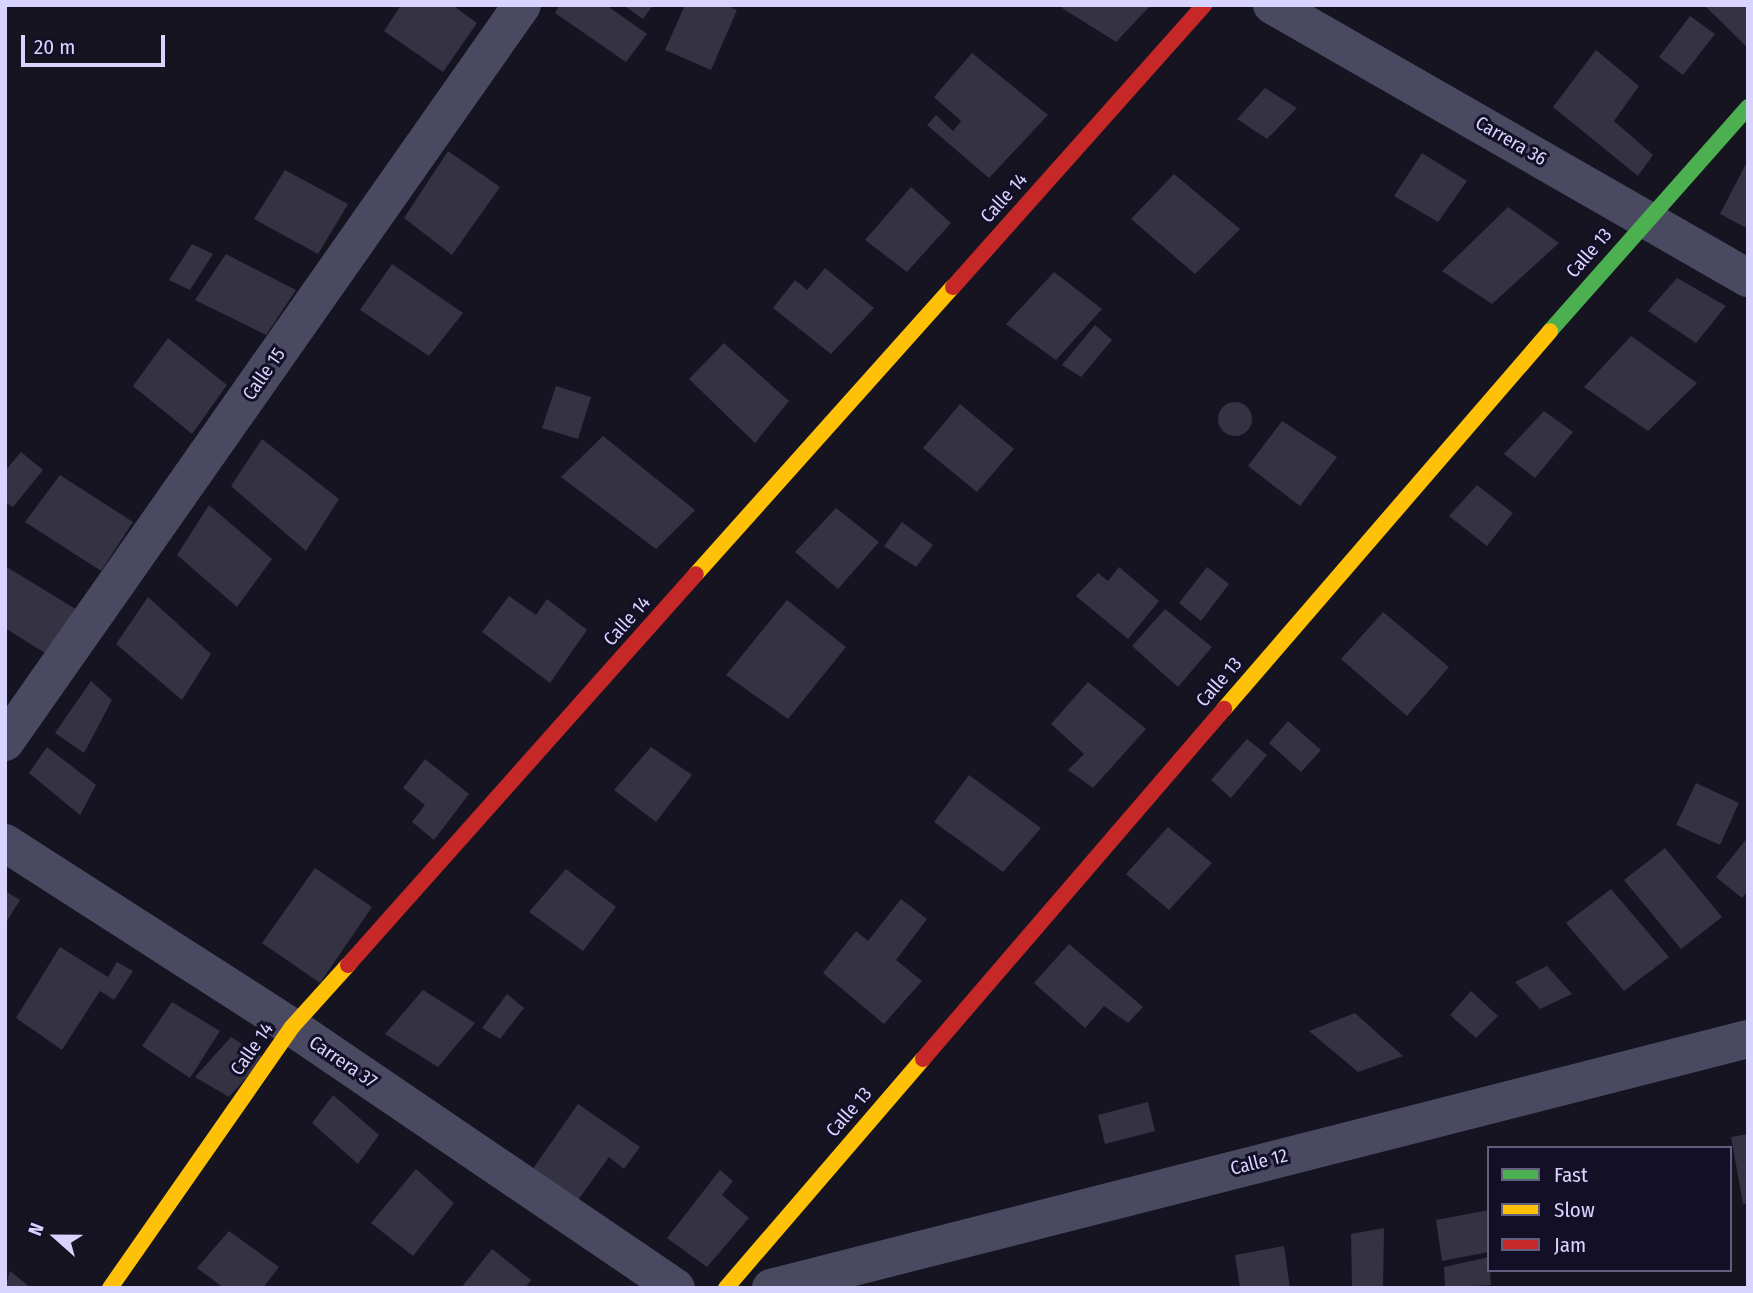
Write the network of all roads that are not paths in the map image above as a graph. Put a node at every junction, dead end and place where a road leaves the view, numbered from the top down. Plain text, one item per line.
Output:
1 (522, 5) edge
2 (1204, 5) edge
3 (1272, 5) edge
4 (1748, 107) edge
5 (1647, 218) junction
6 (1748, 278) edge
7 (5, 742) edge
8 (5, 843) edge
9 (292, 1027) junction
10 (1748, 1039) edge
11 (110, 1288) edge
12 (676, 1288) edge
13 (726, 1288) edge
14 (771, 1288) edge

1 - 7 street, Calle 15
2 - 9 street, Calle 14
3 - 5 street, Carrera 36
4 - 5 street, Calle 13
5 - 6 street, Carrera 36
5 - 13 street, Calle 13
8 - 9 street, Carrera 37
9 - 11 street, Calle 14
9 - 12 street, Carrera 37
10 - 14 street, Calle 12

